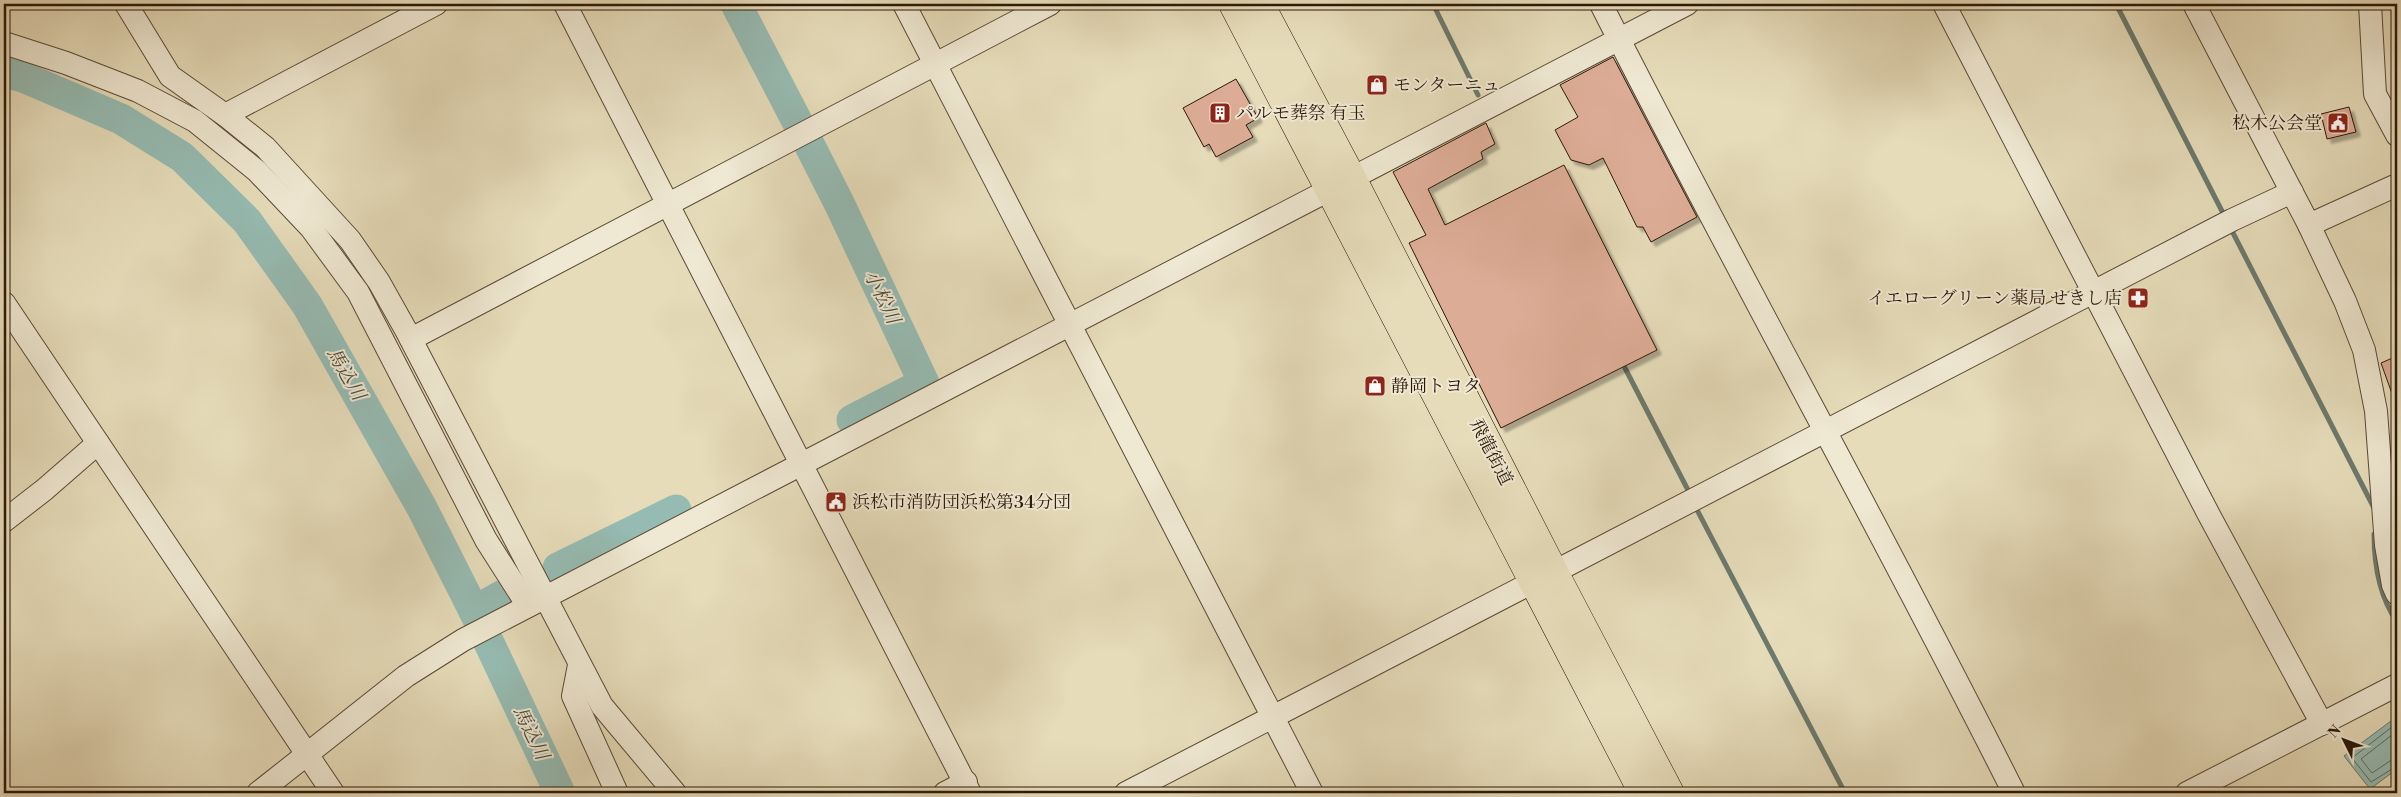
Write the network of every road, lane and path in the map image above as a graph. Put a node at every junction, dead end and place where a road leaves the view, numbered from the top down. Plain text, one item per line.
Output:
1 (126, 4) edge
2 (436, 4) edge
3 (565, 4) edge
4 (904, 4) edge
5 (1050, 4) edge
6 (1234, 4) edge
7 (1260, 4) edge
8 (1601, 4) edge
9 (1687, 4) edge
10 (1944, 4) edge
11 (2194, 4) edge
12 (2370, 4) edge
13 (1619, 39) junction
14 (4, 43) edge
15 (935, 62) junction
16 (225, 115) junction
17 (2397, 135) edge
18 (1341, 184) junction
19 (2397, 185) edge
20 (2292, 192) junction
21 (666, 205) junction
22 (2309, 225) junction
23 (2094, 293) junction
24 (4, 304) edge
25 (1070, 325) junction
26 (411, 339) junction
27 (1825, 432) junction
28 (98, 443) junction
29 (801, 465) junction
30 (4, 521) edge
31 (1544, 577) junction
32 (2397, 594) edge
33 (537, 602) junction
34 (579, 665) junction
35 (2397, 685) edge
36 (1272, 716) junction
37 (2322, 724) junction
38 (307, 754) junction
39 (968, 788) edge
40 (258, 793) edge
41 (333, 793) edge
42 (617, 793) edge
43 (675, 793) edge
44 (945, 793) edge
45 (1126, 793) edge
46 (1312, 793) edge
47 (1644, 793) edge
48 (1670, 793) edge
49 (2014, 793) edge
50 (2187, 793) edge

1 - 16 street
2 - 16 street
3 - 21 street
4 - 15 street
5 - 15 street
6 - 18 highway, 飛龍街道
7 - 18 highway, 飛龍街道
8 - 13 street
9 - 13 street
10 - 23 street
11 - 20 street
12 - 17 street
13 - 18 street
13 - 27 street
14 - 33 street
15 - 21 street
15 - 25 street
16 - 26 street
18 - 25 street
18 - 31 highway, 飛龍街道
19 - 22 street
20 - 22 street
20 - 23 street
21 - 26 street
21 - 29 street
22 - 32 street
23 - 27 street
23 - 37 street
24 - 28 street
25 - 29 street
25 - 36 street
26 - 33 street
27 - 31 street
27 - 49 street
28 - 30 street
28 - 38 street
29 - 33 street
29 - 39 street
31 - 36 street
31 - 47 highway, 飛龍街道
31 - 48 highway, 飛龍街道
33 - 34 street
33 - 38 street
34 - 42 street
34 - 43 street
35 - 37 street
36 - 45 street
36 - 46 street
37 - 50 street
38 - 40 street
38 - 41 street
39 - 44 street

